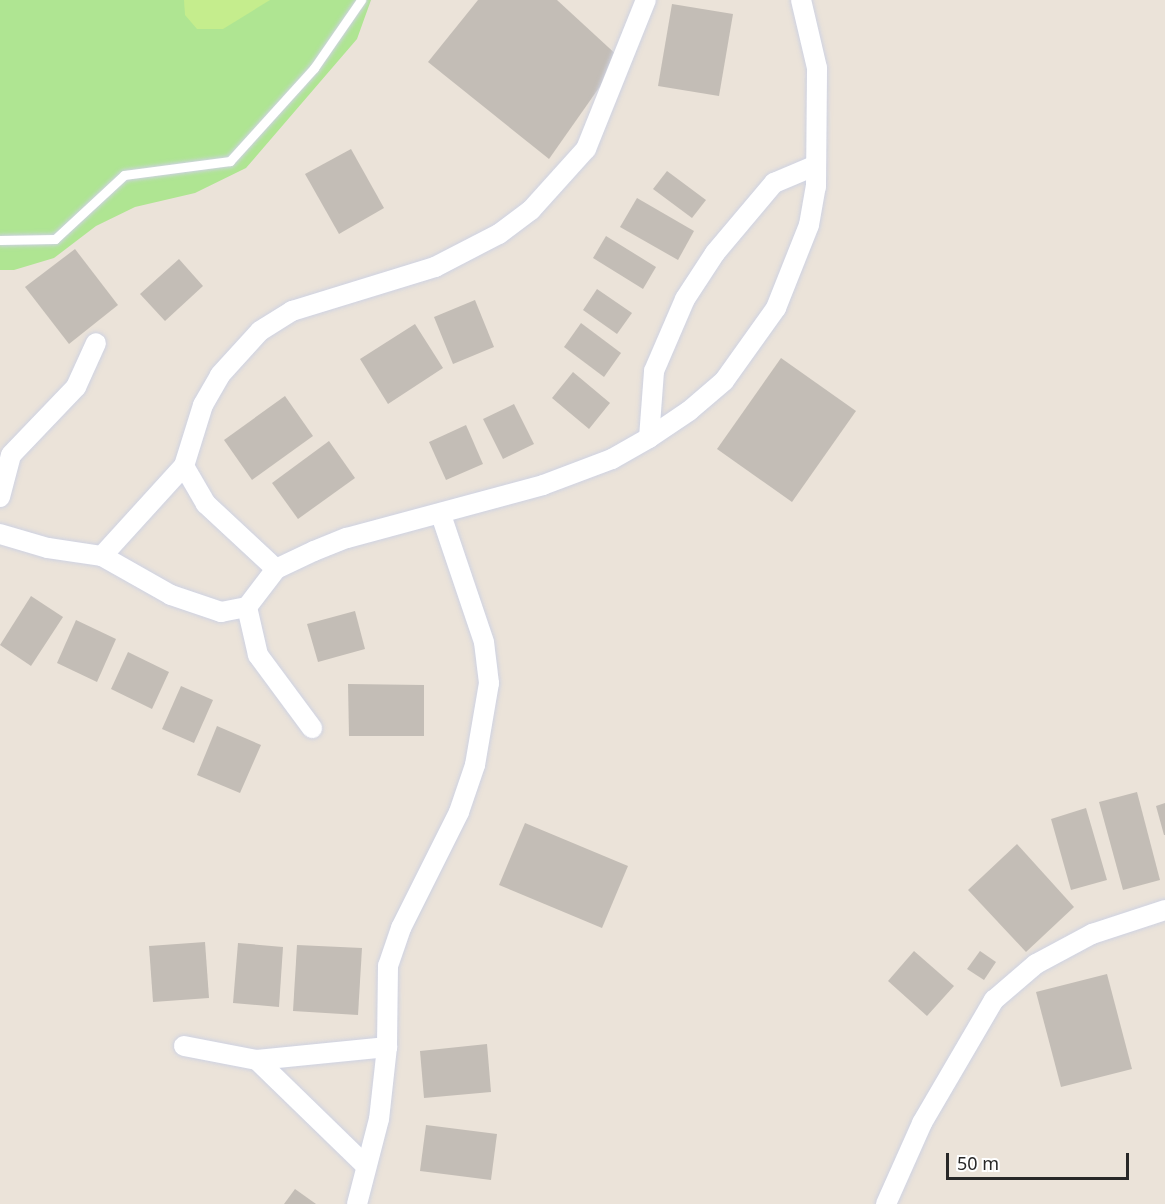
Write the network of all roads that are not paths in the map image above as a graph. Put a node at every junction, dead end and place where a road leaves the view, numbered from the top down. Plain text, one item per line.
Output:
1 (361, 0) edge
2 (646, 0) edge
3 (801, 0) edge
4 (814, 166) junction
5 (0, 240) edge
6 (96, 343) dead end
7 (649, 438) junction
8 (184, 466) junction
9 (0, 497) edge
10 (441, 515) junction
11 (0, 534) edge
12 (102, 556) junction
13 (276, 569) junction
14 (247, 607) junction
15 (312, 728) dead end
16 (1165, 910) edge
17 (183, 1046) dead end
18 (387, 1047) junction
19 (257, 1060) junction
20 (366, 1166) junction
21 (357, 1204) edge
22 (886, 1204) edge

1 - 5 lane
2 - 8 street
3 - 4 street
4 - 7 street
4 - 7 street
6 - 9 street
7 - 10 street
8 - 12 street
8 - 13 street
10 - 13 street
10 - 18 street
11 - 12 street
12 - 14 street
13 - 14 street
14 - 15 street
16 - 22 street
17 - 19 street
18 - 19 street
18 - 20 street
19 - 20 street
20 - 21 street

